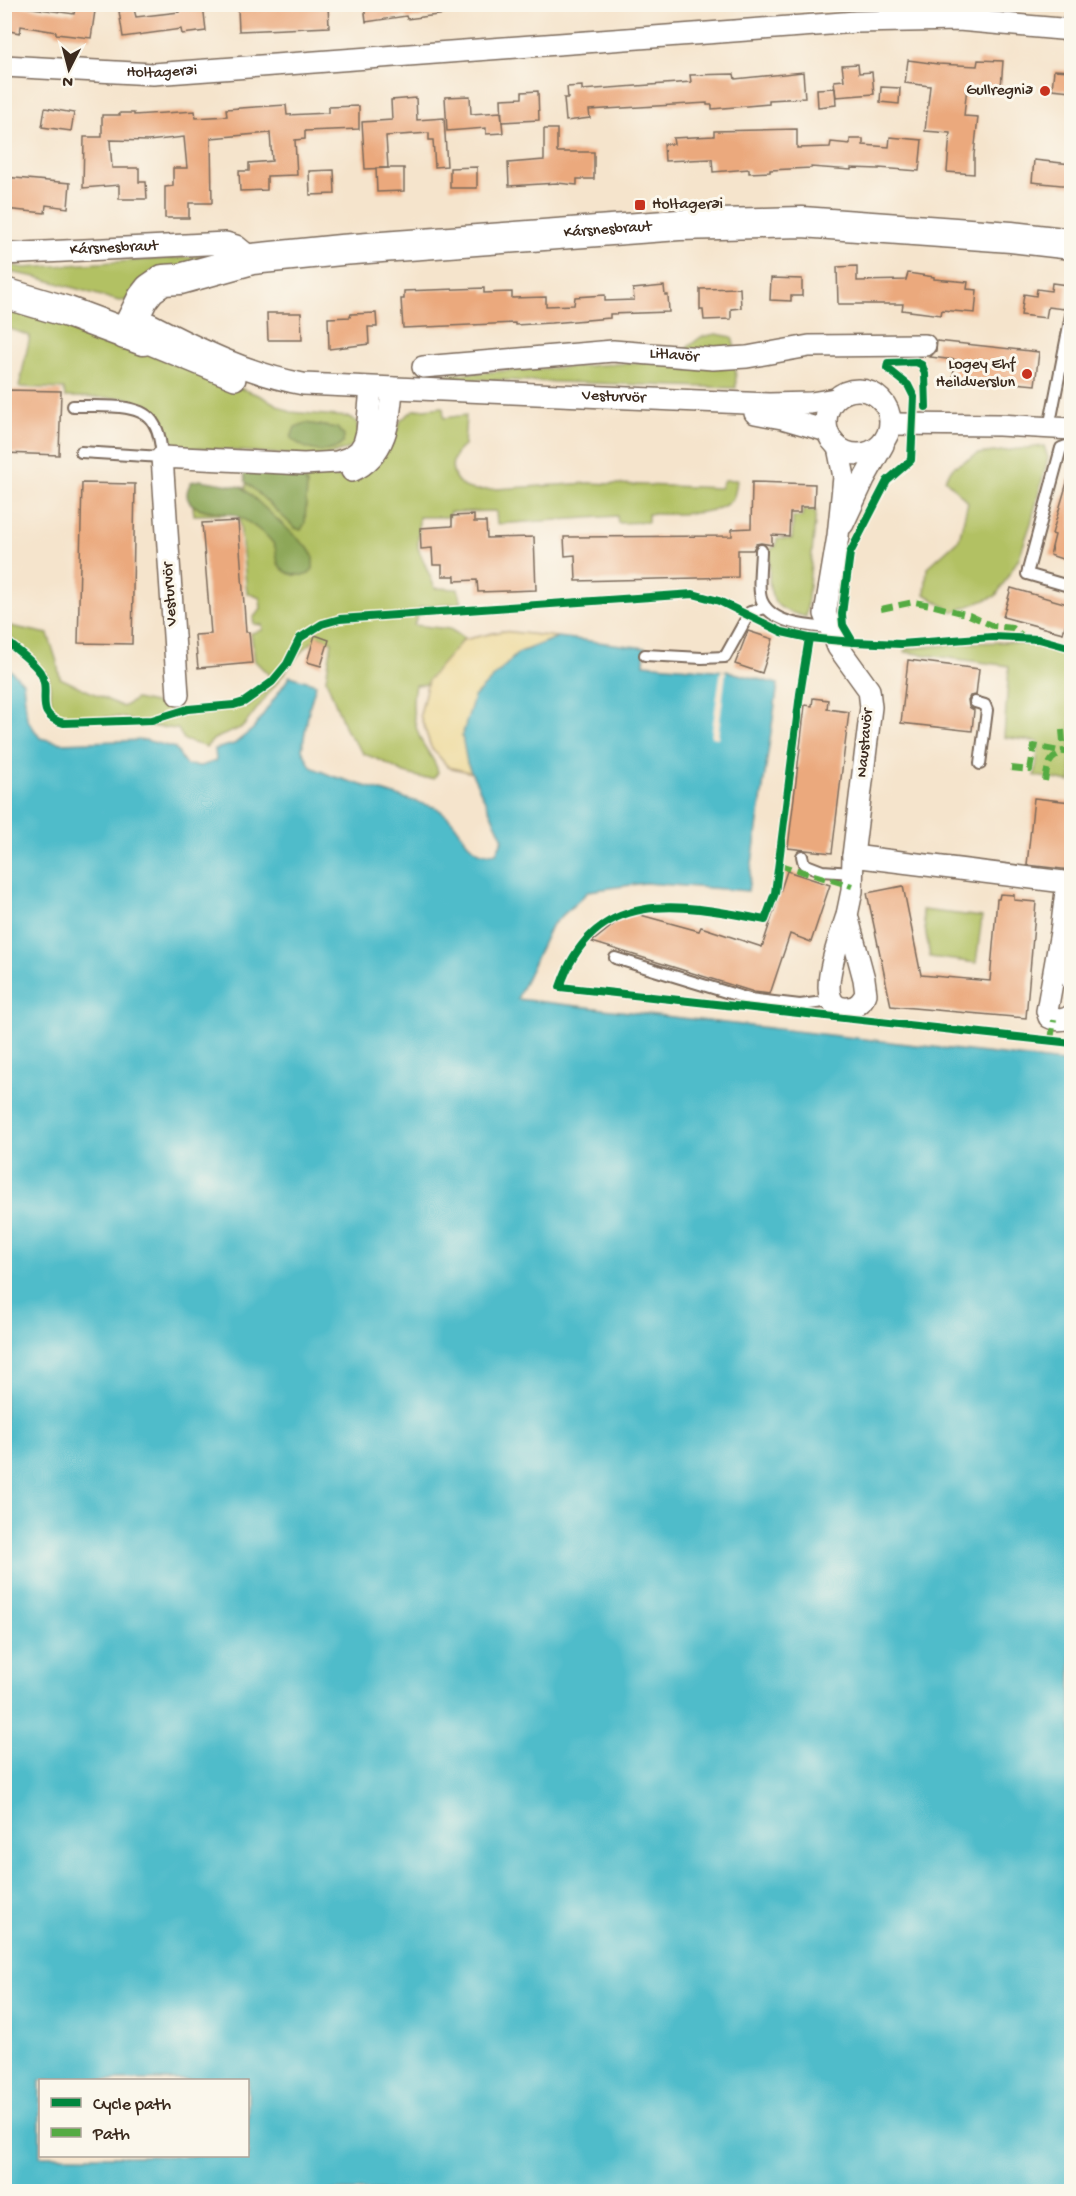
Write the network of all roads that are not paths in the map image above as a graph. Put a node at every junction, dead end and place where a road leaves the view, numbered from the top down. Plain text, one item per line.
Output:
1 (1071, 30) edge
2 (4, 66) edge
3 (1071, 244) edge
4 (4, 254) edge
5 (252, 259) junction
6 (4, 278) edge
7 (4, 293) edge
8 (1071, 310) edge
9 (138, 329) junction
10 (925, 345) dead end
11 (423, 367) dead end
12 (381, 395) junction
13 (835, 399) junction
14 (72, 406) dead end
15 (1049, 428) junction
16 (1071, 429) edge
17 (888, 433) junction
18 (832, 439) junction
19 (1071, 444) edge
20 (81, 452) dead end
21 (162, 457) junction
22 (838, 536) junction
23 (761, 550) dead end
24 (1071, 587) edge
25 (766, 608) junction
26 (829, 628) junction
27 (645, 655) dead end
28 (178, 695) dead end
29 (975, 702) dead end
30 (980, 764) dead end
31 (802, 856) dead end
32 (854, 865) junction
33 (1069, 883) edge
34 (847, 915) junction
35 (1062, 932) junction
36 (615, 957) dead end
37 (1071, 980) edge
38 (831, 1001) junction
39 (1071, 1015) edge

1 - 2 street, Holtagerði
3 - 5 street, Kársnesbraut
4 - 5 street, Kársnesbraut
5 - 9 street, Kársnesbraut
6 - 9 street
7 - 9 street
8 - 15 lane
9 - 12 street, Vesturvör
10 - 11 street, Litlavör
12 - 13 street, Vesturvör
12 - 18 street, Vesturvör
12 - 21 street
13 - 17 street
13 - 18 street
14 - 21 lane
15 - 16 street
15 - 17 street
17 - 18 street
17 - 22 street, Naustavör
18 - 22 street, Naustavör
19 - 24 lane
20 - 21 lane
21 - 28 street, Vesturvör
22 - 26 street, Naustavör
23 - 25 lane
25 - 26 lane
25 - 27 lane
26 - 32 street, Naustavör
29 - 30 lane
31 - 32 lane
32 - 33 street
32 - 34 street, Naustavör
33 - 35 street
34 - 38 street, Naustavör
34 - 38 street, Naustavör
35 - 37 street
35 - 39 street
36 - 38 lane

